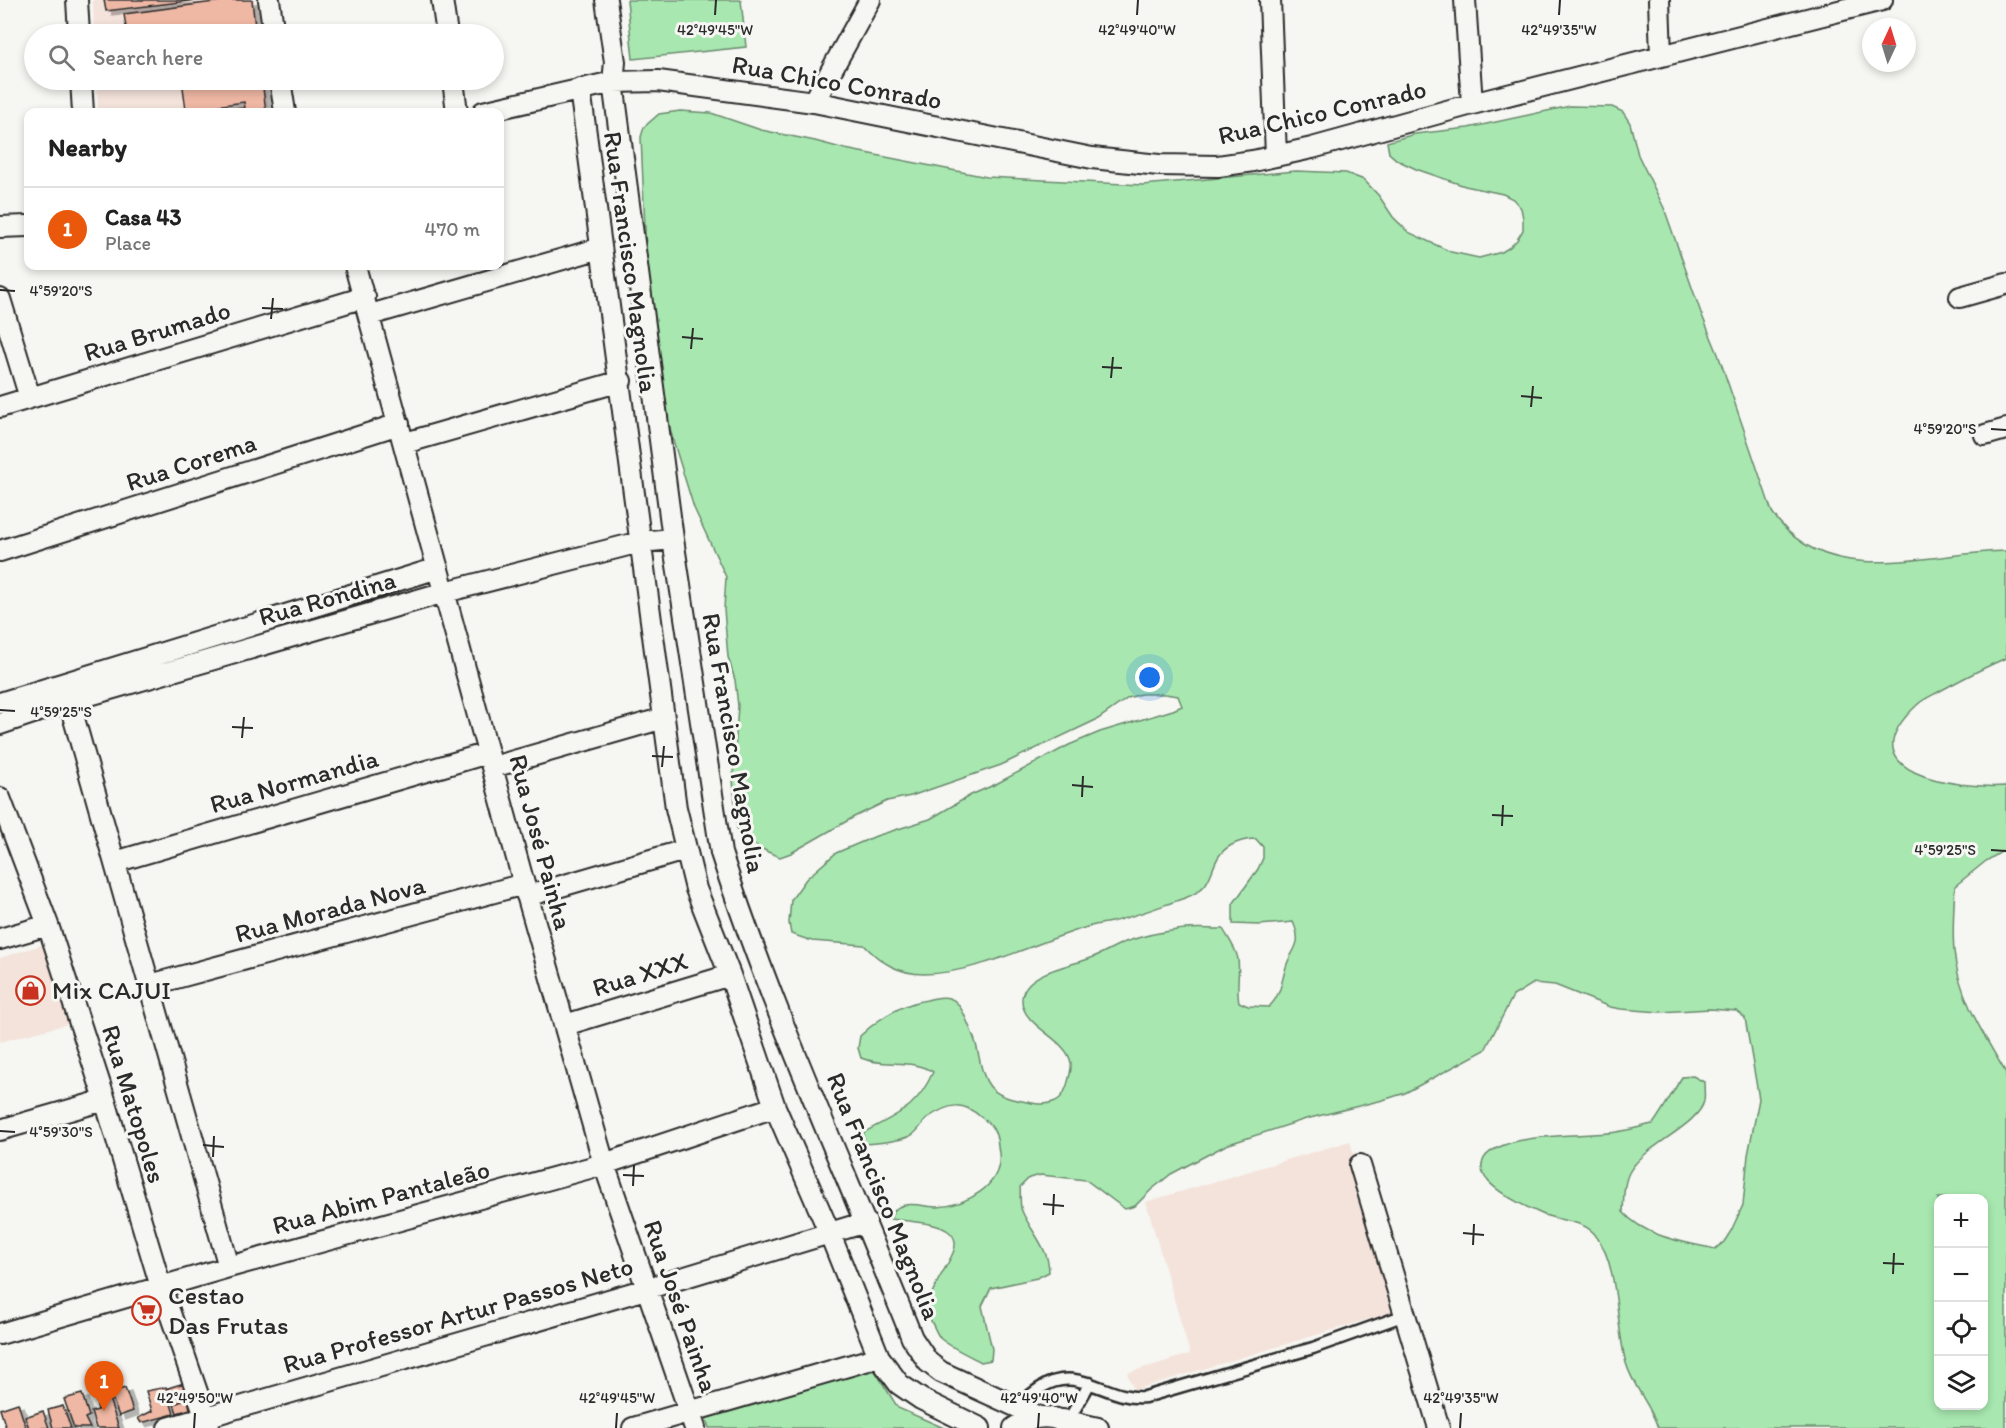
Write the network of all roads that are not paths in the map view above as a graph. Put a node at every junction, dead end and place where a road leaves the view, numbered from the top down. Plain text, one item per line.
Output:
1 (77, 0) edge
2 (269, 0) edge
3 (442, 0) edge
4 (606, 0) edge
5 (870, 0) edge
6 (1270, 0) edge
7 (1465, 0) edge
8 (1659, 0) edge
9 (1882, 0) edge
10 (1852, 4) edge
11 (78, 24) edge
12 (273, 24) edge
13 (446, 24) edge
14 (1661, 56) junction
15 (613, 82) junction
16 (580, 88) junction
17 (82, 90) edge
18 (282, 90) edge
19 (454, 90) edge
20 (814, 102) junction
21 (1472, 104) junction
22 (83, 108) edge
23 (284, 108) edge
24 (456, 108) edge
25 (499, 108) edge
26 (1276, 156) junction
27 (24, 226) edge
28 (0, 227) edge
29 (601, 248) junction
30 (356, 270) edge
31 (2006, 284) edge
32 (1960, 297) dead end
33 (0, 299) edge
34 (367, 306) junction
35 (621, 381) junction
36 (30, 398) junction
37 (0, 407) edge
38 (2006, 429) edge
39 (402, 434) junction
40 (1985, 435) dead end
41 (673, 538) junction
42 (640, 542) junction
43 (0, 552) edge
44 (438, 568) junction
45 (445, 592) junction
46 (69, 701) junction
47 (0, 703) edge
48 (664, 718) junction
49 (0, 724) edge
50 (491, 760) junction
51 (0, 798) edge
52 (685, 850) junction
53 (115, 862) junction
54 (526, 890) junction
55 (48, 925) junction
56 (0, 939) edge
57 (730, 975) junction
58 (150, 985) junction
59 (565, 1025) junction
60 (105, 1100) junction
61 (775, 1107) junction
62 (0, 1130) edge
63 (604, 1164) junction
64 (1360, 1165) dead end
65 (866, 1222) junction
66 (830, 1234) junction
67 (229, 1267) junction
68 (161, 1287) junction
69 (646, 1289) junction
70 (1405, 1315) junction
71 (0, 1334) edge
72 (879, 1357) junction
73 (1090, 1383) junction
74 (1016, 1407) junction
75 (692, 1420) edge
76 (1060, 1421) edge
77 (208, 1422) edge
78 (168, 1428) edge
79 (633, 1428) edge
80 (980, 1428) edge
81 (1014, 1428) edge
82 (1098, 1428) edge
83 (1439, 1428) edge

1 - 11 street
2 - 12 street
3 - 13 street
4 - 15 street, Rua Francisco Magnolia
5 - 20 street
6 - 26 street
7 - 21 street
8 - 14 street
9 - 10 street, Rua Chico Conrado
10 - 14 street, Rua Chico Conrado
14 - 21 street, Rua Chico Conrado
15 - 16 street, Rua Chico Conrado
15 - 20 street, Rua Chico Conrado
15 - 41 street, Rua Francisco Magnolia
16 - 25 street, Rua Chico Conrado
16 - 29 street, Rua Francisco Magnolia
17 - 22 street
18 - 23 street
19 - 24 street
20 - 26 street, Rua Chico Conrado
21 - 26 street, Rua Chico Conrado
27 - 28 street
29 - 34 street, Rua Brumado
29 - 35 street, Rua Francisco Magnolia
30 - 34 street, Rua José Painha
31 - 32 street
33 - 36 street
34 - 36 street, Rua Brumado
34 - 39 street, Rua José Painha
35 - 39 street, Rua Corema
35 - 42 street, Rua Francisco Magnolia
36 - 37 street, Rua Brumado
38 - 40 street
39 - 43 street, Rua Corema
39 - 44 street, Rua José Painha
41 - 42 street, Rua Rondina
41 - 65 street, Rua Francisco Magnolia
42 - 45 street, Rua Rondina
42 - 48 street, Rua Francisco Magnolia
44 - 45 street, Rua José Painha
44 - 47 street, Rua Rondina
45 - 46 street, Rua Rondina
45 - 50 street, Rua José Painha
46 - 49 street, Rua Rondina
46 - 53 street
48 - 50 street, Rua Normandia
48 - 52 street, Rua Francisco Magnolia
50 - 53 street, Rua Normandia
50 - 54 street, Rua José Painha
51 - 55 street, Rua Matopoles
52 - 54 street, Rua Morada Nova
52 - 57 street, Rua Francisco Magnolia
53 - 58 street
54 - 58 street, Rua Morada Nova
54 - 59 street, Rua José Painha
55 - 56 street
55 - 60 street, Rua Matopoles
57 - 59 street, Rua XXX
57 - 61 street, Rua Francisco Magnolia
58 - 67 street
59 - 63 street, Rua José Painha
60 - 62 street
60 - 68 street, Rua Matopoles
61 - 63 street, Rua Abim Pantaleão
61 - 66 street, Rua Francisco Magnolia
63 - 67 street, Rua Abim Pantaleão
63 - 69 street, Rua José Painha
64 - 70 street
65 - 66 street, Rua Professor Artur Passos Neto
65 - 74 street, Rua Francisco Magnolia
66 - 69 street, Rua Professor Artur Passos Neto
66 - 72 street, Rua Francisco Magnolia
67 - 68 street, Rua Abim Pantaleão
68 - 71 street, Rua Abim Pantaleão
68 - 77 street, Rua Matopoles
69 - 75 street, Rua José Painha
69 - 77 street, Rua Professor Artur Passos Neto
70 - 73 lane
70 - 83 street
72 - 75 street
72 - 80 street, Rua Francisco Magnolia
73 - 74 lane
73 - 76 lane
74 - 76 street, Rua Francisco Magnolia
75 - 79 street
76 - 81 street
76 - 82 street, Rua Francisco Magnolia
77 - 78 street, Rua Professor Artur Passos Neto

